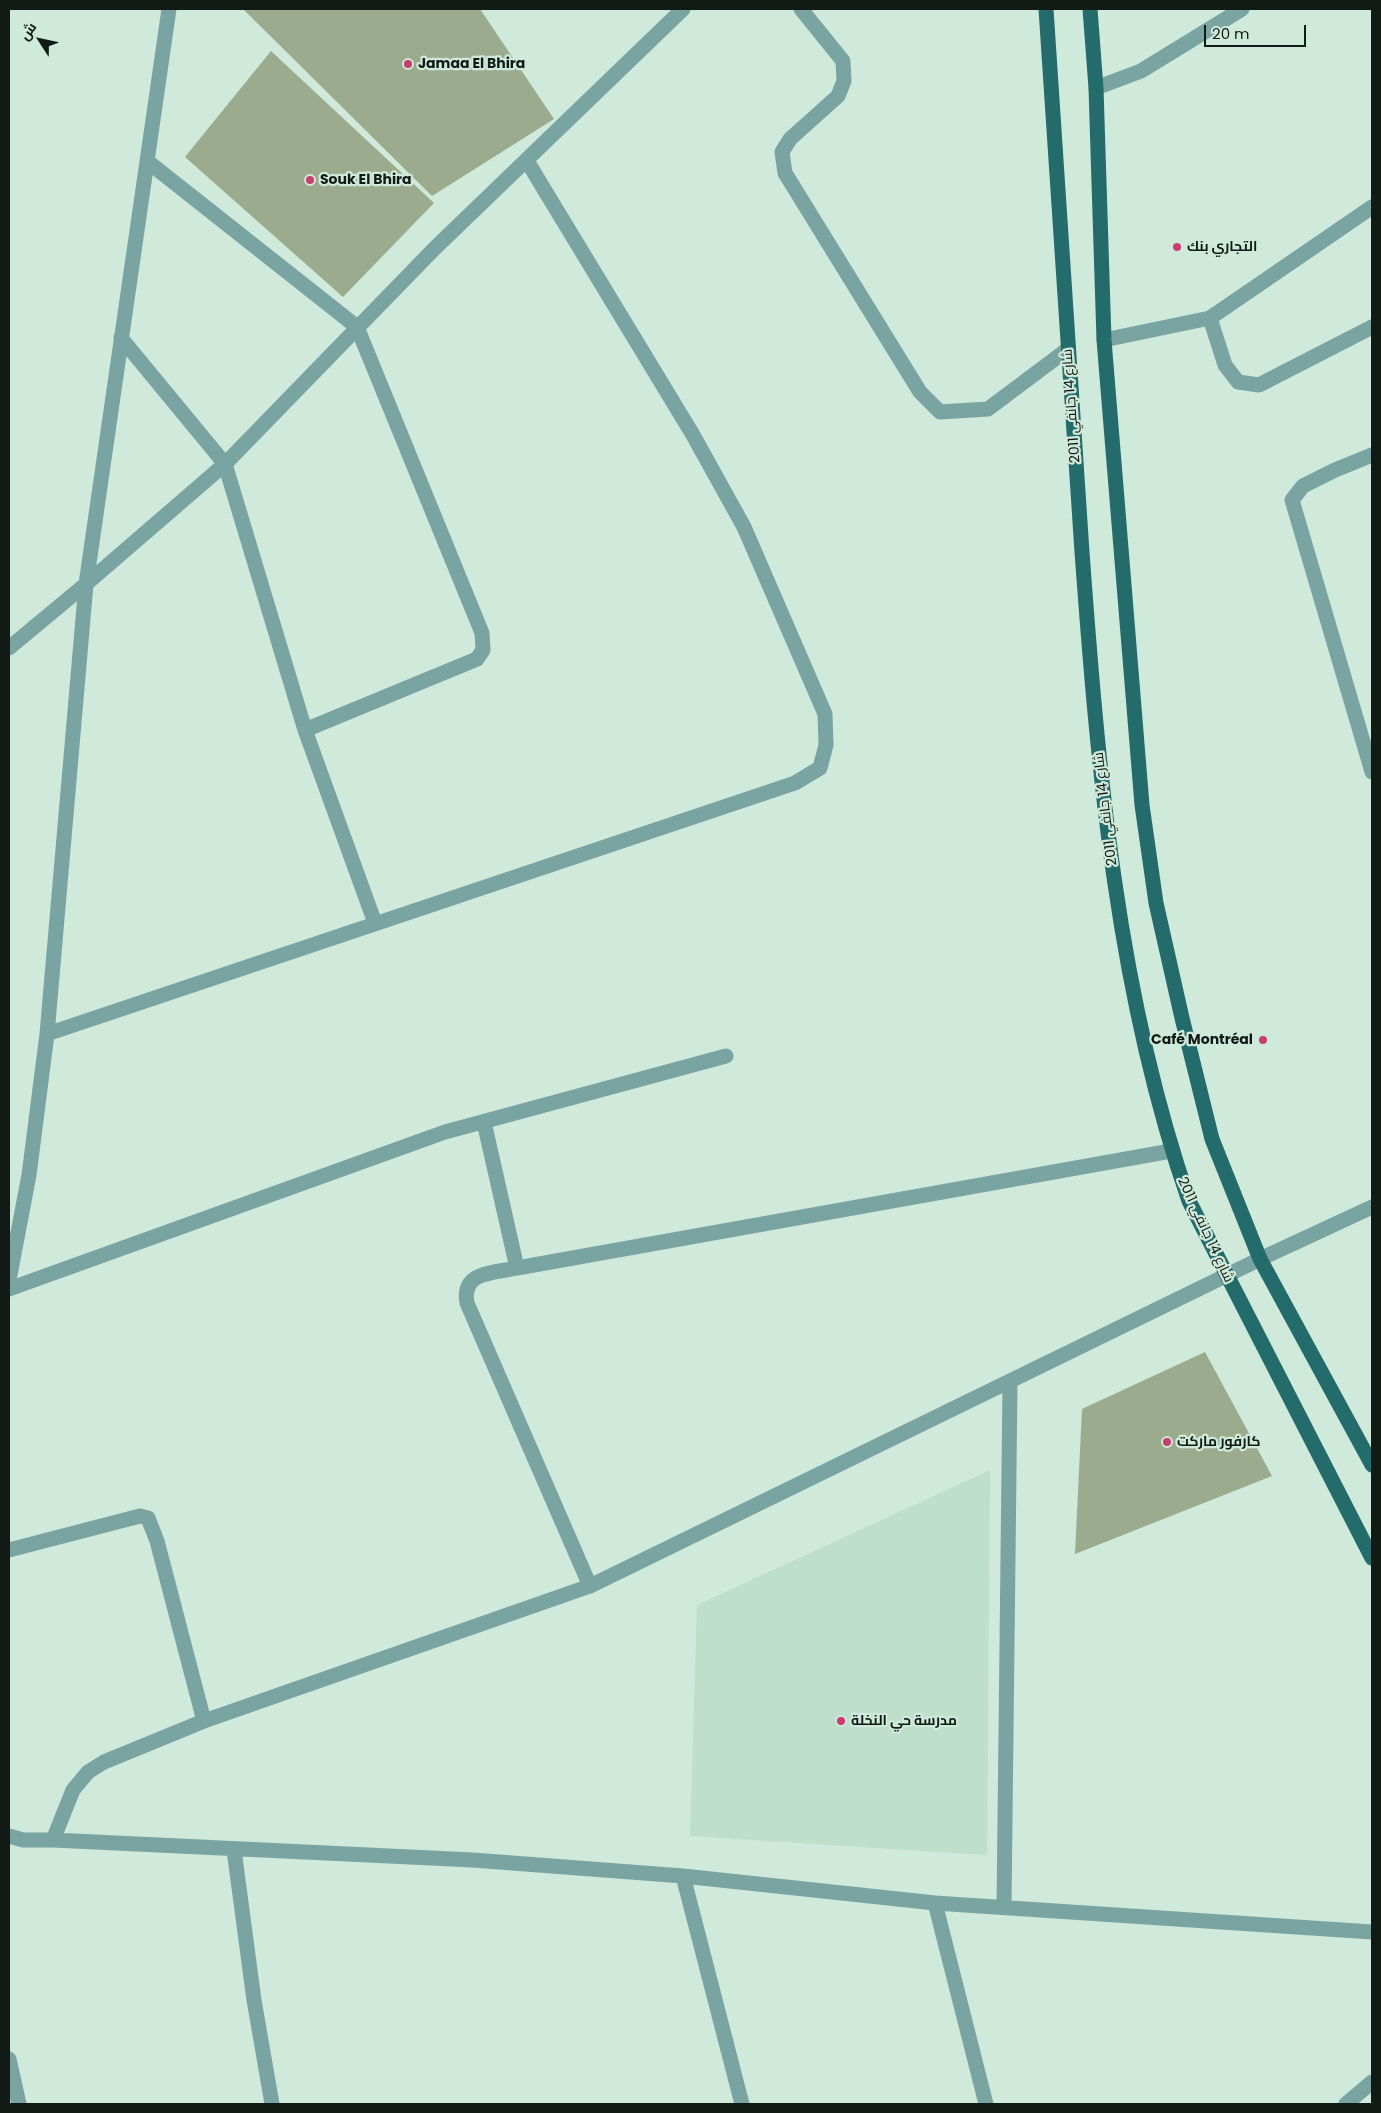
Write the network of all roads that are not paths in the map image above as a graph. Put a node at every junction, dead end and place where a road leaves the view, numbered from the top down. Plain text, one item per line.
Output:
1 (169, 9) edge
2 (683, 9) edge
3 (801, 9) edge
4 (1046, 9) edge
5 (1090, 9) edge
6 (1242, 9) edge
7 (1096, 88) junction
8 (147, 161) junction
9 (527, 161) junction
10 (1372, 207) edge
11 (1210, 318) junction
12 (357, 327) junction
13 (1372, 327) edge
14 (121, 338) junction
15 (1104, 340) junction
16 (1068, 349) junction
17 (1372, 455) edge
18 (225, 464) junction
19 (86, 584) junction
20 (9, 648) edge
21 (305, 730) junction
22 (1372, 772) edge
23 (376, 923) junction
24 (47, 1034) junction
25 (726, 1056) dead end
26 (484, 1122) junction
27 (1171, 1151) junction
28 (1372, 1207) edge
29 (1260, 1259) junction
30 (517, 1268) junction
31 (1226, 1277) junction
32 (9, 1280) edge
33 (9, 1289) edge
34 (1010, 1382) junction
35 (1372, 1465) edge
36 (9, 1550) edge
37 (1372, 1558) edge
38 (590, 1586) junction
39 (204, 1721) junction
40 (16, 1838) edge
41 (53, 1840) junction
42 (9, 1845) edge
43 (234, 1850) junction
44 (683, 1876) junction
45 (934, 1903) junction
46 (1004, 1907) junction
47 (1372, 1932) edge
48 (9, 2059) edge
49 (1372, 2082) edge
50 (19, 2104) edge
51 (272, 2104) edge
52 (742, 2104) edge
53 (986, 2104) edge
54 (1346, 2104) edge

1 - 8 street
2 - 9 street
3 - 16 street
4 - 16 main road, شارع 14 جانفي 2011
5 - 7 main road
6 - 7 street
7 - 15 main road
8 - 12 street
8 - 14 street
9 - 12 street
9 - 23 street
10 - 11 street
11 - 13 street
11 - 15 street
12 - 18 street
12 - 21 street
14 - 18 street
14 - 19 street
15 - 29 main road
16 - 27 main road, شارع 14 جانفي 2011
17 - 22 street
18 - 19 street
18 - 21 street
19 - 20 street
19 - 24 street
21 - 23 street
23 - 24 street
24 - 32 street
25 - 26 street
26 - 30 street
26 - 33 street
27 - 30 street
27 - 31 main road, شارع 14 جانفي 2011
28 - 29 street
29 - 31 street
29 - 35 main road
30 - 38 street
31 - 34 street
31 - 37 main road, شارع 14 جانفي 2011
34 - 38 street
34 - 46 street
36 - 39 street
38 - 39 street
39 - 41 street
40 - 41 street
40 - 42 street
41 - 43 street
43 - 44 street
43 - 51 street
44 - 45 street
44 - 52 street
45 - 46 street
45 - 53 street
46 - 47 street
48 - 50 street
49 - 54 street

